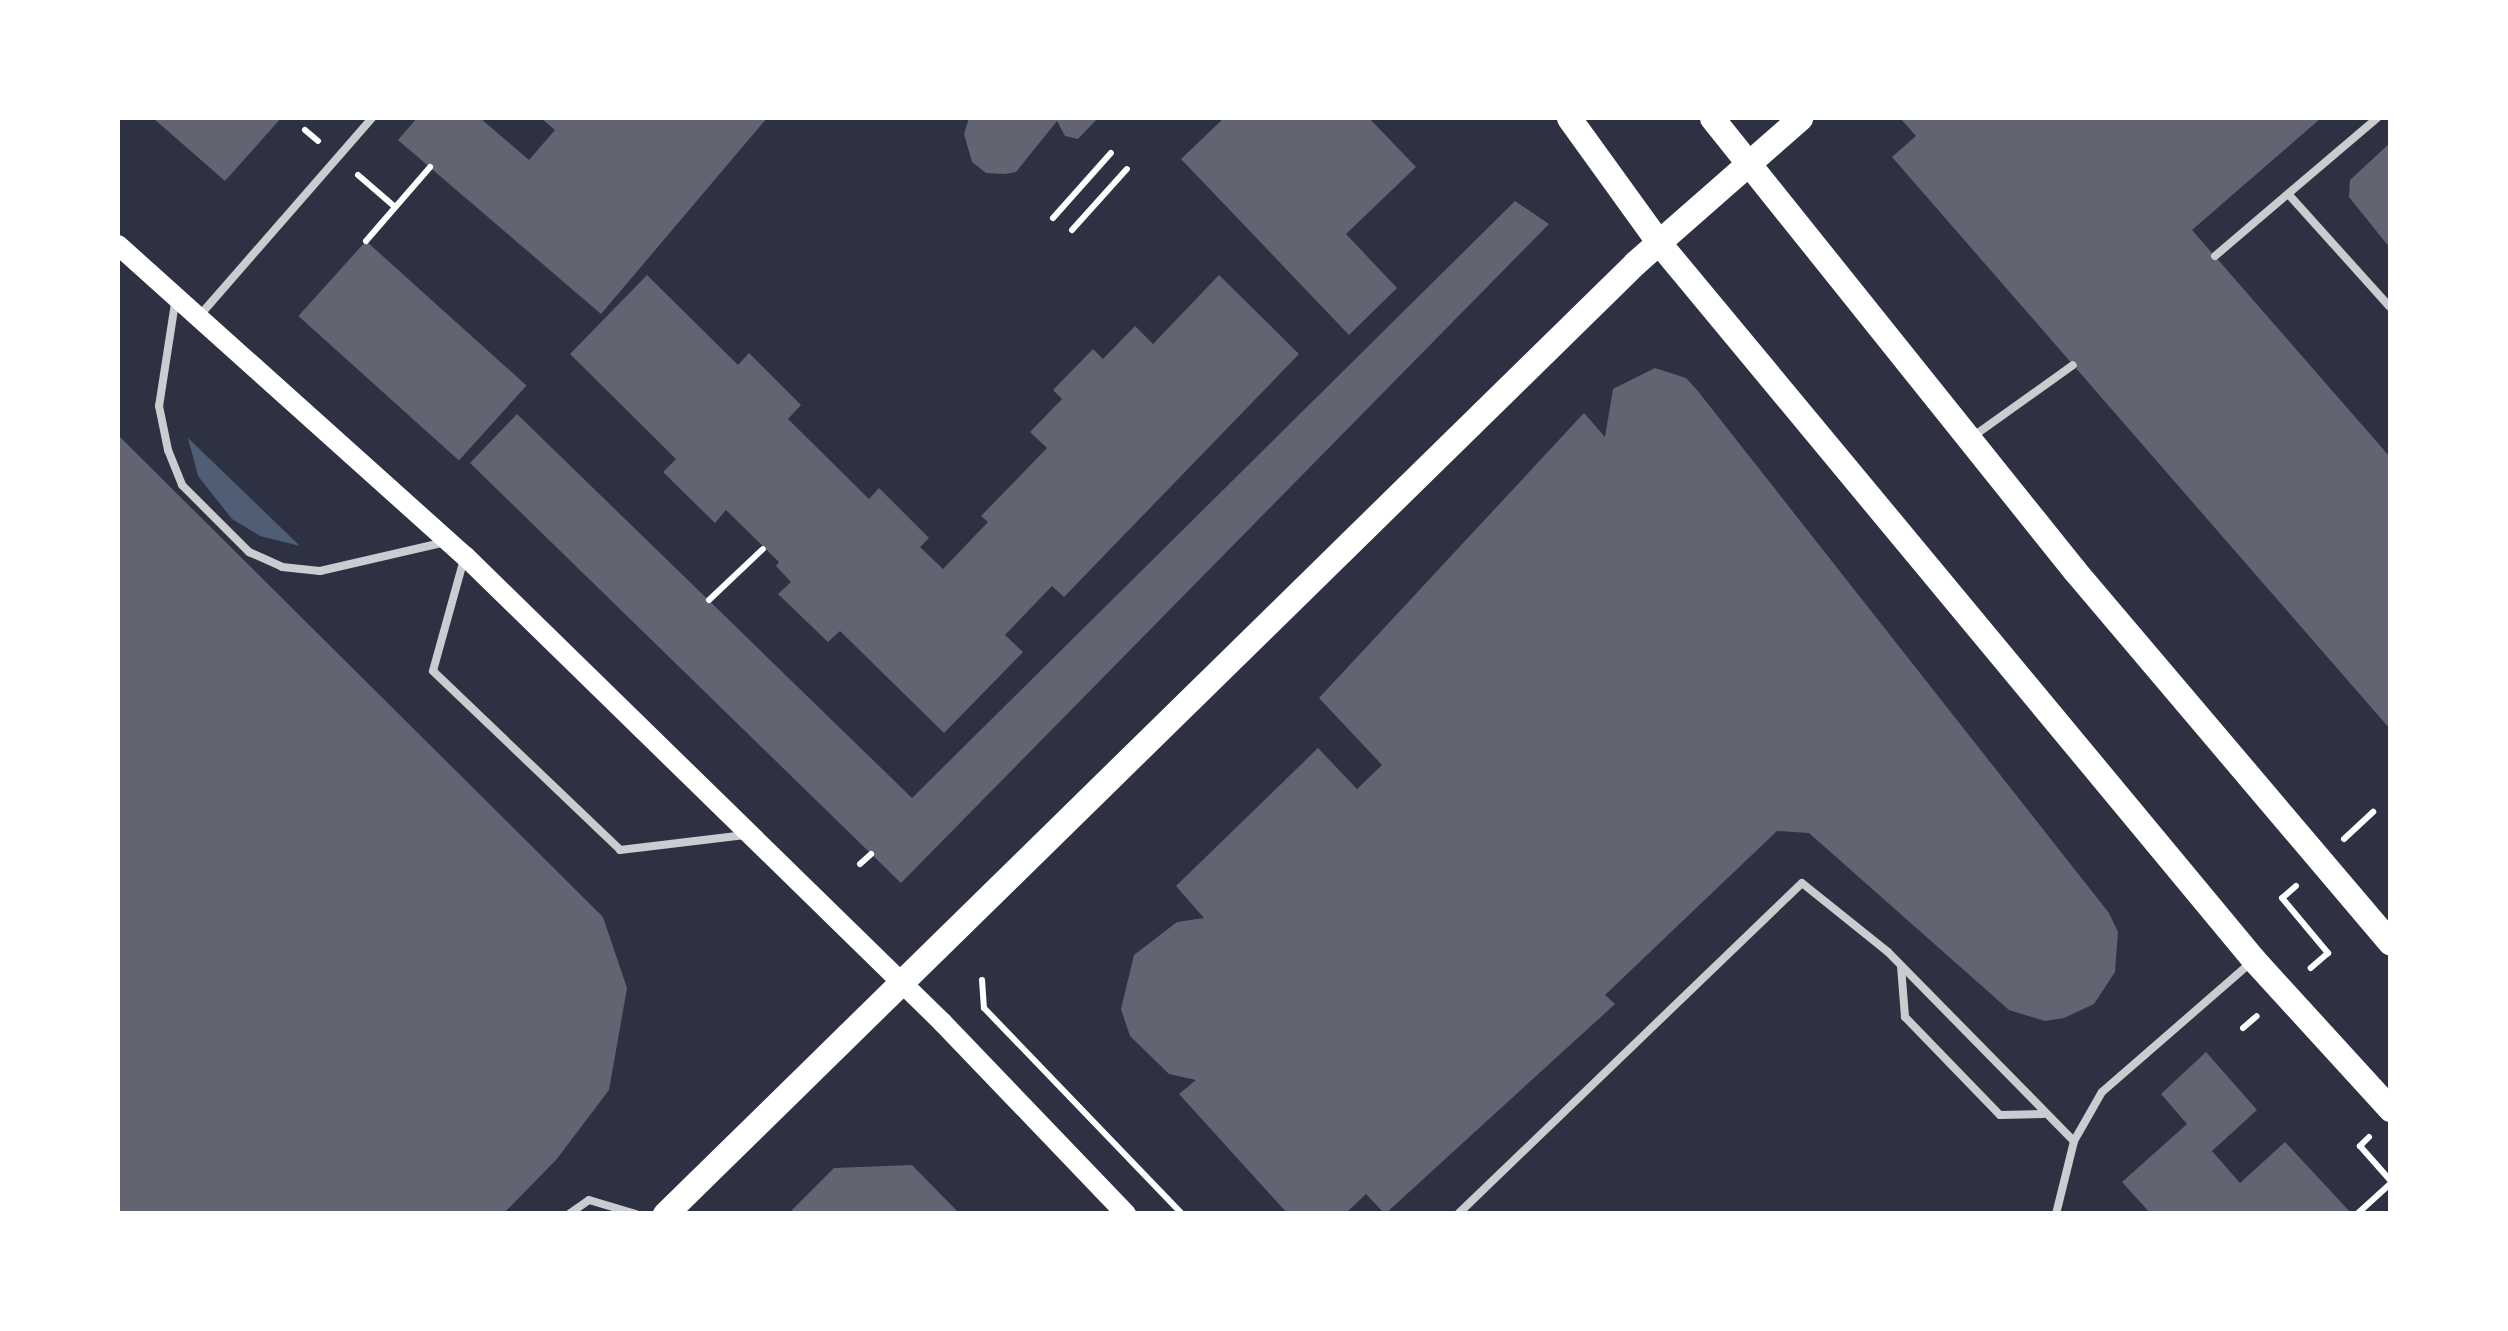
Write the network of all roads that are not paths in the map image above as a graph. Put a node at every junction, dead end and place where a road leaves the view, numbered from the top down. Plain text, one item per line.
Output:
1 (372, 118) edge
2 (1569, 118) edge
3 (1712, 118) edge
4 (1800, 118) edge
5 (2377, 118) edge
6 (1744, 162) junction
7 (2290, 196) junction
8 (1659, 242) junction
9 (118, 245) edge
10 (2215, 256) dead end
11 (176, 298) junction
12 (2390, 307) edge
13 (198, 318) junction
14 (2073, 365) dead end
15 (1970, 437) junction
16 (448, 541) junction
17 (465, 556) junction
18 (749, 835) junction
19 (2390, 942) edge
20 (2254, 960) junction
21 (1902, 966) junction
22 (902, 984) junction
23 (2043, 1114) junction
24 (2385, 1118) edge
25 (2074, 1141) junction
26 (569, 1214) edge
27 (636, 1214) edge
28 (664, 1214) edge
29 (1126, 1214) edge
30 (1458, 1214) edge
31 (2056, 1214) edge

1 - 13 lane
2 - 8 main road
3 - 6 main road
4 - 6 main road
5 - 7 lane
6 - 8 main road
6 - 15 main road
7 - 10 lane
7 - 12 lane
8 - 20 main road
8 - 22 main road
9 - 11 main road
11 - 13 main road
11 - 16 lane
13 - 16 main road
14 - 15 lane
15 - 19 main road
16 - 17 main road
17 - 18 main road
17 - 18 lane
18 - 22 main road
20 - 24 main road
20 - 25 lane
21 - 23 lane
21 - 23 lane
21 - 30 lane
22 - 28 main road
22 - 29 main road
23 - 25 lane
25 - 31 lane
26 - 27 lane

